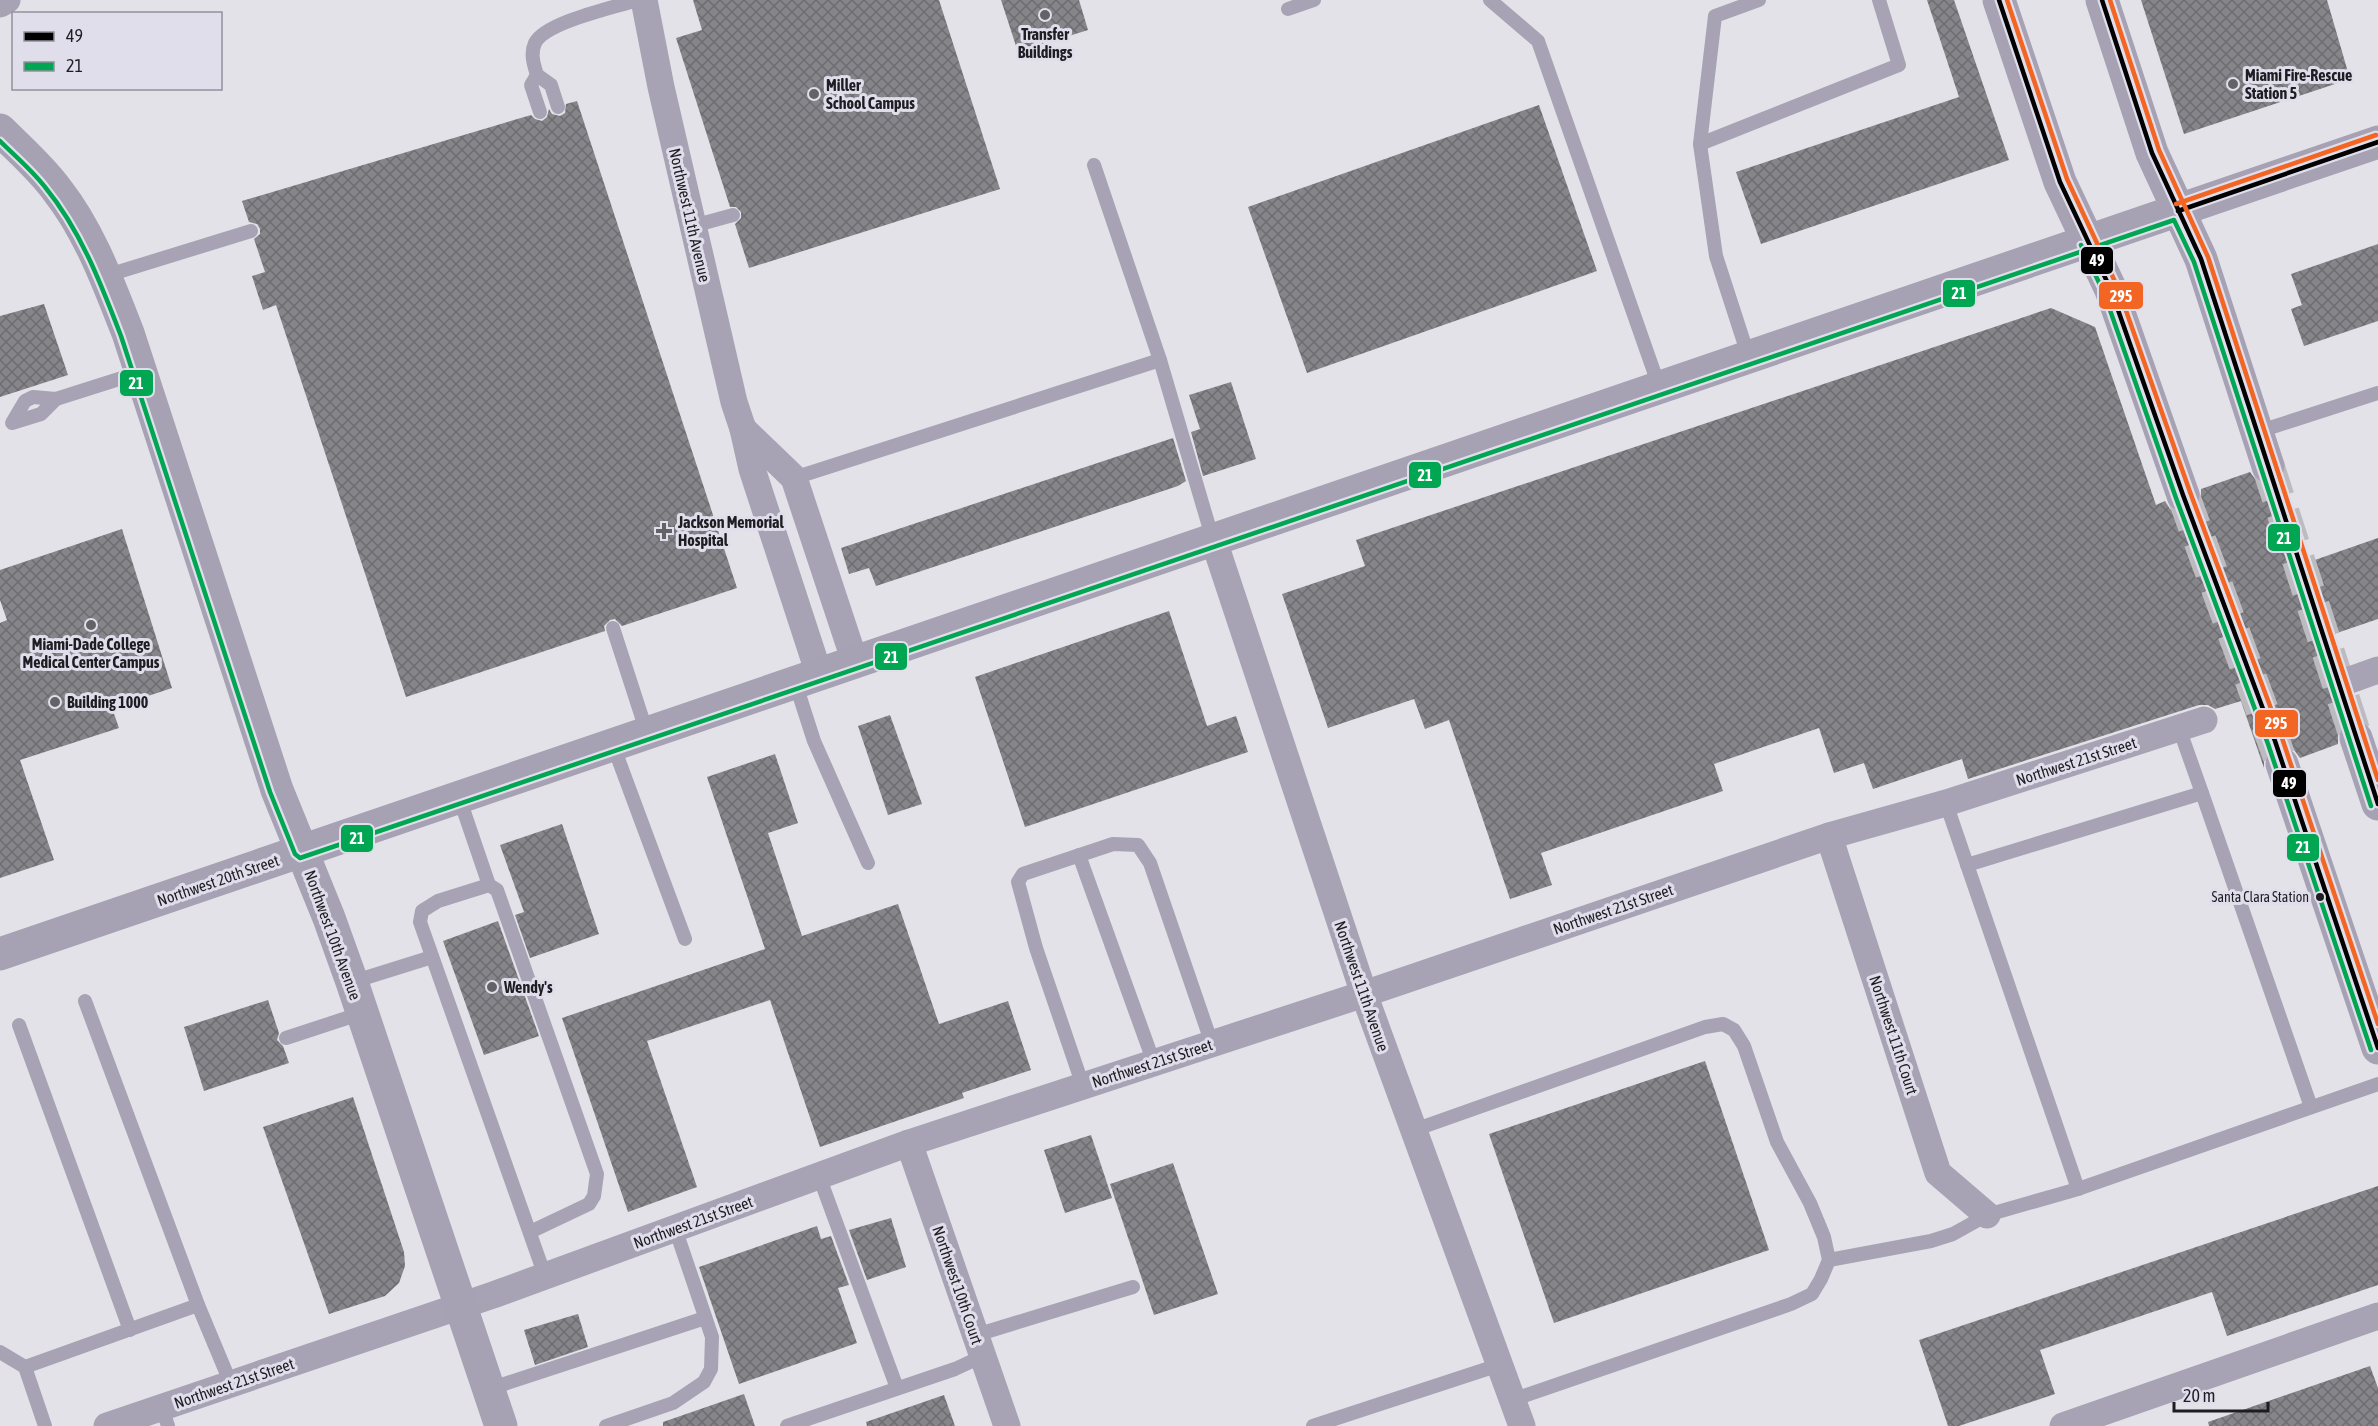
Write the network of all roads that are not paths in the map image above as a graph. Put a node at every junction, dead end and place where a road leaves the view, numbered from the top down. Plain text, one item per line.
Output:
1 (6, 0) edge
2 (637, 0) edge
3 (644, 0) edge
4 (1314, 0) edge
5 (1490, 0) edge
6 (1759, 0) edge
7 (1878, 0) edge
8 (1999, 0) edge
9 (2102, 0) edge
10 (0, 4) edge
11 (1288, 9) dead end
12 (537, 75) junction
13 (558, 107) dead end
14 (540, 112) dead end
15 (0, 130) edge
16 (2378, 142) edge
17 (1700, 144) junction
18 (1094, 165) dead end
19 (2178, 211) junction
20 (733, 215) dead end
21 (693, 226) junction
22 (251, 231) dead end
23 (2088, 242) junction
24 (105, 276) junction
25 (1749, 358) junction
26 (1160, 360) junction
27 (141, 372) junction
28 (1659, 389) junction
29 (2378, 393) edge
30 (6, 422) edge
31 (742, 429) junction
32 (2270, 429) junction
33 (2268, 466) tunnel mouth
34 (794, 478) junction
35 (2183, 495) tunnel mouth
36 (1214, 541) junction
37 (613, 628) dead end
38 (855, 662) junction
39 (2378, 670) edge
40 (807, 678) junction
41 (2350, 680) dead end
42 (2191, 724) joint
43 (647, 732) junction
44 (2356, 738) tunnel mouth
45 (613, 745) junction
46 (2282, 764) tunnel mouth
47 (2202, 792) junction
48 (459, 797) junction
49 (1946, 803) junction
50 (2378, 804) edge
51 (1829, 836) junction
52 (302, 851) junction
53 (1079, 855) junction
54 (868, 863) dead end
55 (1967, 865) junction
56 (489, 885) junction
57 (685, 939) dead end
58 (0, 954) edge
59 (432, 957) junction
60 (352, 982) junction
61 (1364, 994) junction
62 (85, 1001) dead end
63 (362, 1013) junction
64 (19, 1025) dead end
65 (286, 1038) dead end
66 (1212, 1044) junction
67 (2378, 1048) edge
68 (1154, 1063) junction
69 (2378, 1084) edge
70 (1083, 1086) junction
71 (2311, 1107) junction
72 (1414, 1130) junction
73 (909, 1143) junction
74 (819, 1176) junction
75 (2078, 1189) junction
76 (1988, 1215) junction
77 (675, 1228) junction
78 (530, 1232) junction
79 (1828, 1260) junction
80 (545, 1276) junction
81 (1133, 1287) dead end
82 (198, 1305) junction
83 (462, 1305) junction
84 (2378, 1316) edge
85 (705, 1318) junction
86 (130, 1330) junction
87 (979, 1346) junction
88 (0, 1352) edge
89 (1499, 1365) junction
90 (25, 1367) junction
91 (231, 1384) junction
92 (897, 1388) junction
93 (489, 1389) junction
94 (1512, 1400) junction
95 (165, 1417) edge
96 (1317, 1425) edge
97 (45, 1426) edge
98 (107, 1426) edge
99 (501, 1426) edge
100 (606, 1426) edge
101 (787, 1426) edge
102 (1007, 1426) edge
103 (1522, 1426) edge
104 (2063, 1426) edge

1 - 10 street
2 - 12 lane
3 - 21 street, Northwest 11th Avenue
4 - 11 lane
5 - 28 lane
6 - 17 lane
7 - 17 lane
8 - 23 main road
9 - 19 main road
12 - 13 lane
12 - 14 lane
15 - 24 main road, Northwest 10th Avenue
16 - 19 main road, Northwest 20th Street
17 - 25 lane
18 - 26 lane
19 - 23 main road, Northwest 20th Street
19 - 32 main road
20 - 21 lane
21 - 31 street, Northwest 11th Avenue
22 - 24 lane
23 - 25 main road, Northwest 20th Street
23 - 35 main road
24 - 27 main road, Northwest 10th Avenue
25 - 28 main road, Northwest 20th Street
26 - 34 lane
26 - 36 lane
27 - 30 lane
27 - 52 main road, Northwest 10th Avenue
28 - 36 main road, Northwest 20th Street
29 - 32 lane
31 - 34 street
31 - 40 street, Northwest 11th Avenue
32 - 33 main road
34 - 38 street
36 - 38 main road, Northwest 20th Street
36 - 61 street, Northwest 11th Avenue
37 - 43 lane
38 - 40 main road, Northwest 20th Street
39 - 41 street
40 - 43 main road, Northwest 20th Street
40 - 54 lane
42 - 47 lane
42 - 49 street, Northwest 21st Street
43 - 45 main road, Northwest 20th Street
44 - 50 main road
45 - 48 main road, Northwest 20th Street
45 - 57 lane
46 - 67 main road
47 - 55 lane
47 - 71 lane
48 - 52 main road, Northwest 20th Street
48 - 56 lane
49 - 51 street, Northwest 21st Street
49 - 55 lane
51 - 61 street, Northwest 21st Street
51 - 76 street, Northwest 11th Court
52 - 58 main road, Northwest 20th Street
52 - 60 main road, Northwest 10th Avenue
53 - 66 lane
53 - 68 lane
53 - 70 lane
55 - 75 lane
56 - 59 lane
56 - 78 lane
59 - 60 lane
59 - 78 lane
60 - 63 main road, Northwest 10th Avenue
61 - 66 street, Northwest 21st Street
61 - 72 street, Northwest 11th Avenue
62 - 82 lane
63 - 65 lane
63 - 83 main road, Northwest 10th Avenue
64 - 86 lane
66 - 68 street, Northwest 21st Street
68 - 70 street, Northwest 21st Street
69 - 71 lane
70 - 73 street, Northwest 21st Street
71 - 75 lane
72 - 79 lane
72 - 89 street, Northwest 11th Avenue
73 - 74 street, Northwest 21st Street
73 - 87 street, Northwest 10th Court
74 - 77 street, Northwest 21st Street
74 - 92 lane
75 - 76 lane
76 - 79 lane
77 - 80 street, Northwest 21st Street
77 - 85 lane
78 - 80 lane
79 - 94 lane
80 - 83 street, Northwest 21st Street
81 - 87 lane
82 - 86 lane
82 - 91 lane
83 - 91 street, Northwest 21st Street
83 - 93 main road, Northwest 10th Avenue
84 - 104 street
85 - 93 lane
85 - 100 lane
86 - 90 lane
87 - 92 lane
87 - 102 street, Northwest 10th Court
88 - 90 lane
89 - 94 street, Northwest 11th Avenue
89 - 96 lane
90 - 97 lane
91 - 95 street, Northwest 21st Street
92 - 101 lane
93 - 99 main road, Northwest 10th Avenue
94 - 103 street, Northwest 11th Avenue
95 - 98 street, Northwest 21st Street

